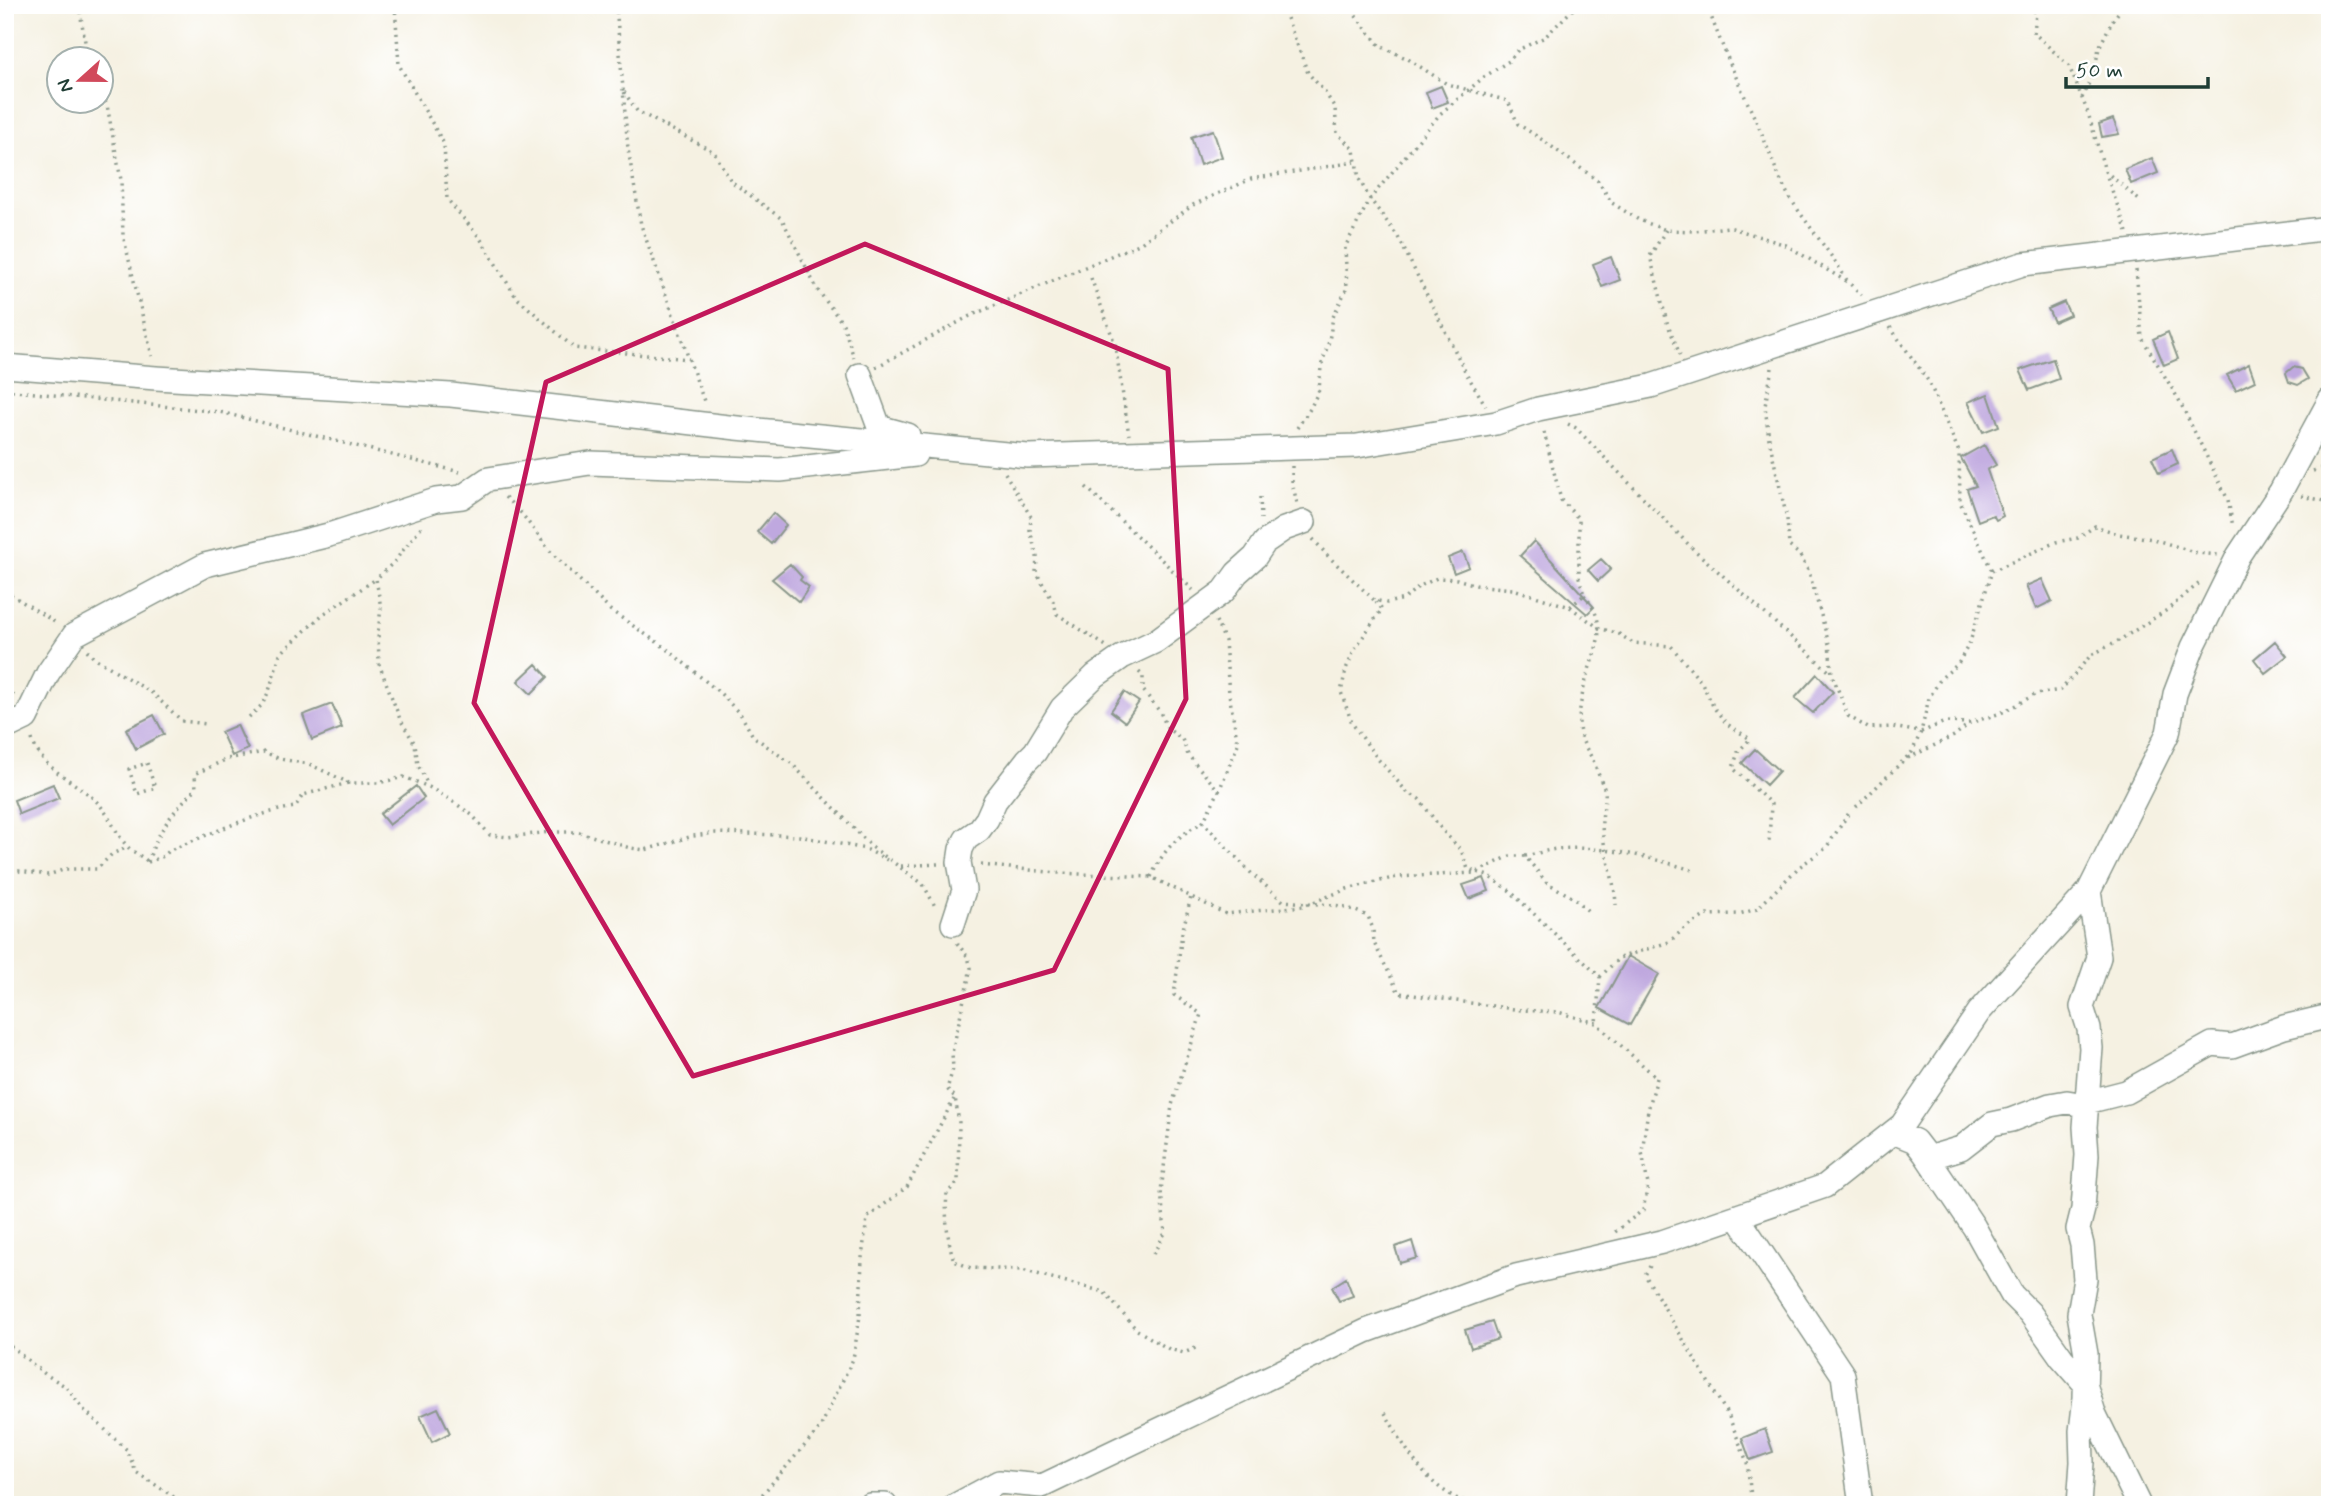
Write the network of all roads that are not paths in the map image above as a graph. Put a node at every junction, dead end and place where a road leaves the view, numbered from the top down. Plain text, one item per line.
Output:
1 (2330, 228) edge
2 (5, 366) edge
3 (860, 375) road end
4 (2330, 400) edge
5 (951, 449) junction
6 (1304, 522) road end
7 (16, 723) edge
8 (2089, 891) junction
9 (953, 924) road end
10 (2330, 1016) edge
11 (2087, 1101) junction
12 (1893, 1132) junction
13 (1928, 1158) junction
14 (1738, 1216) junction
15 (2085, 1384) junction
16 (870, 1505) edge
17 (885, 1505) edge
18 (956, 1505) edge
19 (1861, 1505) edge
20 (2079, 1505) edge
21 (2139, 1505) edge

1 - 5 street
2 - 5 street
3 - 5 street
4 - 8 street
5 - 7 street
6 - 9 street
8 - 11 street
8 - 12 street
10 - 11 street
11 - 13 street
11 - 15 street
12 - 13 street
12 - 14 street
13 - 15 street
14 - 18 street
14 - 19 street
15 - 20 street
15 - 21 street
16 - 17 street

